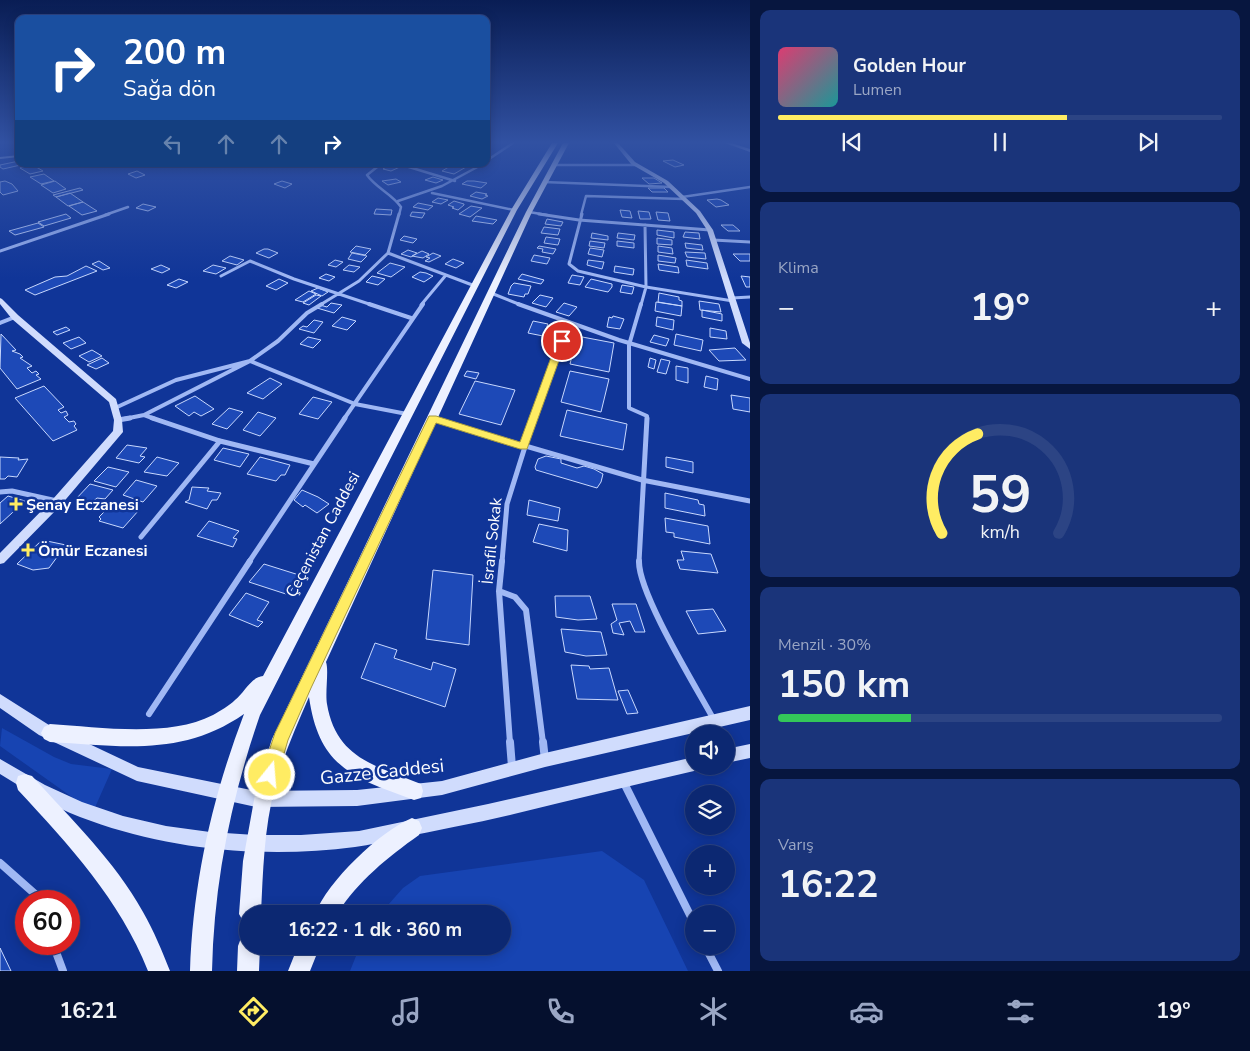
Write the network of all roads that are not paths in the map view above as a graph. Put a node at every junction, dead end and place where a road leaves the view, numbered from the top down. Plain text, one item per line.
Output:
1 (379, 188) edge
2 (439, 188) edge
3 (527, 188) edge
4 (541, 188) edge
5 (673, 188) edge
6 (742, 188) edge
7 (431, 192) junction
8 (683, 198) junction
9 (398, 201) junction
10 (128, 207) dead end
11 (514, 210) junction
12 (529, 212) junction
13 (579, 220) junction
14 (645, 225) junction
15 (710, 230) junction
16 (713, 240) junction
17 (750, 242) edge
18 (0, 251) edge
19 (388, 253) junction
20 (446, 275) junction
21 (221, 276) dead end
22 (475, 286) junction
23 (646, 287) junction
24 (491, 293) junction
25 (338, 294) junction
26 (750, 297) edge
27 (733, 299) junction
28 (0, 300) edge
29 (15, 317) junction
30 (411, 318) junction
31 (0, 323) edge
32 (568, 324) junction
33 (629, 344) junction
34 (750, 347) edge
35 (250, 361) junction
36 (750, 379) edge
37 (355, 404) junction
38 (114, 408) junction
39 (409, 415) junction
40 (144, 416) junction
41 (433, 419) junction
42 (118, 420) junction
43 (220, 441) junction
44 (523, 447) junction
45 (314, 464) junction
46 (642, 480) junction
47 (0, 492) edge
48 (750, 501) edge
49 (57, 502) junction
50 (141, 537) dead end
51 (18, 543) junction
52 (0, 560) edge
53 (0, 566) edge
54 (499, 590) junction
55 (286, 650) junction
56 (321, 650) junction
57 (0, 700) edge
58 (750, 713) edge
59 (149, 714) dead end
60 (714, 721) junction
61 (50, 732) junction
62 (750, 751) edge
63 (735, 754) edge
64 (545, 760) junction
65 (0, 766) edge
66 (685, 766) edge
67 (512, 770) junction
68 (623, 781) junction
69 (25, 783) junction
70 (414, 791) junction
71 (226, 792) junction
72 (264, 799) junction
73 (412, 828) junction
74 (214, 840) junction
75 (256, 843) junction
76 (0, 864) edge
77 (30, 890) edge
78 (251, 905) edge
79 (331, 905) edge
80 (685, 905) edge
81 (57, 955) edge
82 (249, 955) edge
83 (306, 955) edge
84 (710, 955) edge
85 (64, 971) edge
86 (159, 971) edge
87 (201, 971) edge
88 (248, 971) edge
89 (300, 971) edge
90 (718, 971) edge

1 - 9 street
2 - 7 street
3 - 11 main road, Çeçenistan Caddesi
4 - 12 main road
5 - 8 street
6 - 8 street
7 - 9 street
7 - 11 street
8 - 13 street
8 - 15 street
9 - 19 street
10 - 18 street
11 - 22 main road, Çeçenistan Caddesi
12 - 13 street
12 - 24 main road
13 - 14 street
13 - 23 street
14 - 15 street
14 - 23 street
15 - 16 street
16 - 17 street
16 - 27 street
19 - 20 street
19 - 25 street
20 - 22 street
20 - 30 street
21 - 25 street
22 - 39 main road, Çeçenistan Caddesi
23 - 27 street
23 - 33 street
24 - 32 street
24 - 41 main road
25 - 30 street
25 - 35 street
26 - 27 street
27 - 34 street
28 - 29 street
29 - 31 street
29 - 38 street
30 - 37 street
32 - 33 street
32 - 44 street, İsrafil Sokak
33 - 36 street
33 - 46 street
35 - 37 street
35 - 38 street
35 - 40 street
37 - 39 street
37 - 45 street
38 - 42 street
39 - 55 main road, Çeçenistan Caddesi
40 - 42 street
40 - 43 street
41 - 44 street
41 - 56 main road
42 - 49 street
43 - 45 street
43 - 50 street
44 - 46 street
44 - 54 street, İsrafil Sokak
45 - 59 street
46 - 48 street
46 - 60 street
47 - 49 street
49 - 51 street
51 - 52 street
51 - 53 street
54 - 64 street
54 - 67 street, İsrafil Sokak
55 - 61 main road
55 - 71 main road, Çeçenistan Caddesi
56 - 70 main road
56 - 72 main road
57 - 61 street, Gazze Caddesi
58 - 60 street, Gazze Caddesi
60 - 64 street, Gazze Caddesi
61 - 71 street, Gazze Caddesi
62 - 63 street
64 - 67 street, Gazze Caddesi
65 - 69 street
66 - 68 street
67 - 70 street, Gazze Caddesi
68 - 73 street
68 - 80 street
69 - 74 street
69 - 86 main road
70 - 72 street, Gazze Caddesi
71 - 72 street, Gazze Caddesi
71 - 74 main road, Çeçenistan Caddesi
72 - 75 main road
73 - 75 street
73 - 79 main road
74 - 75 street
74 - 87 main road, Çeçenistan Caddesi
75 - 78 main road
76 - 77 street
81 - 85 street
82 - 88 main road
83 - 89 main road
84 - 90 street

